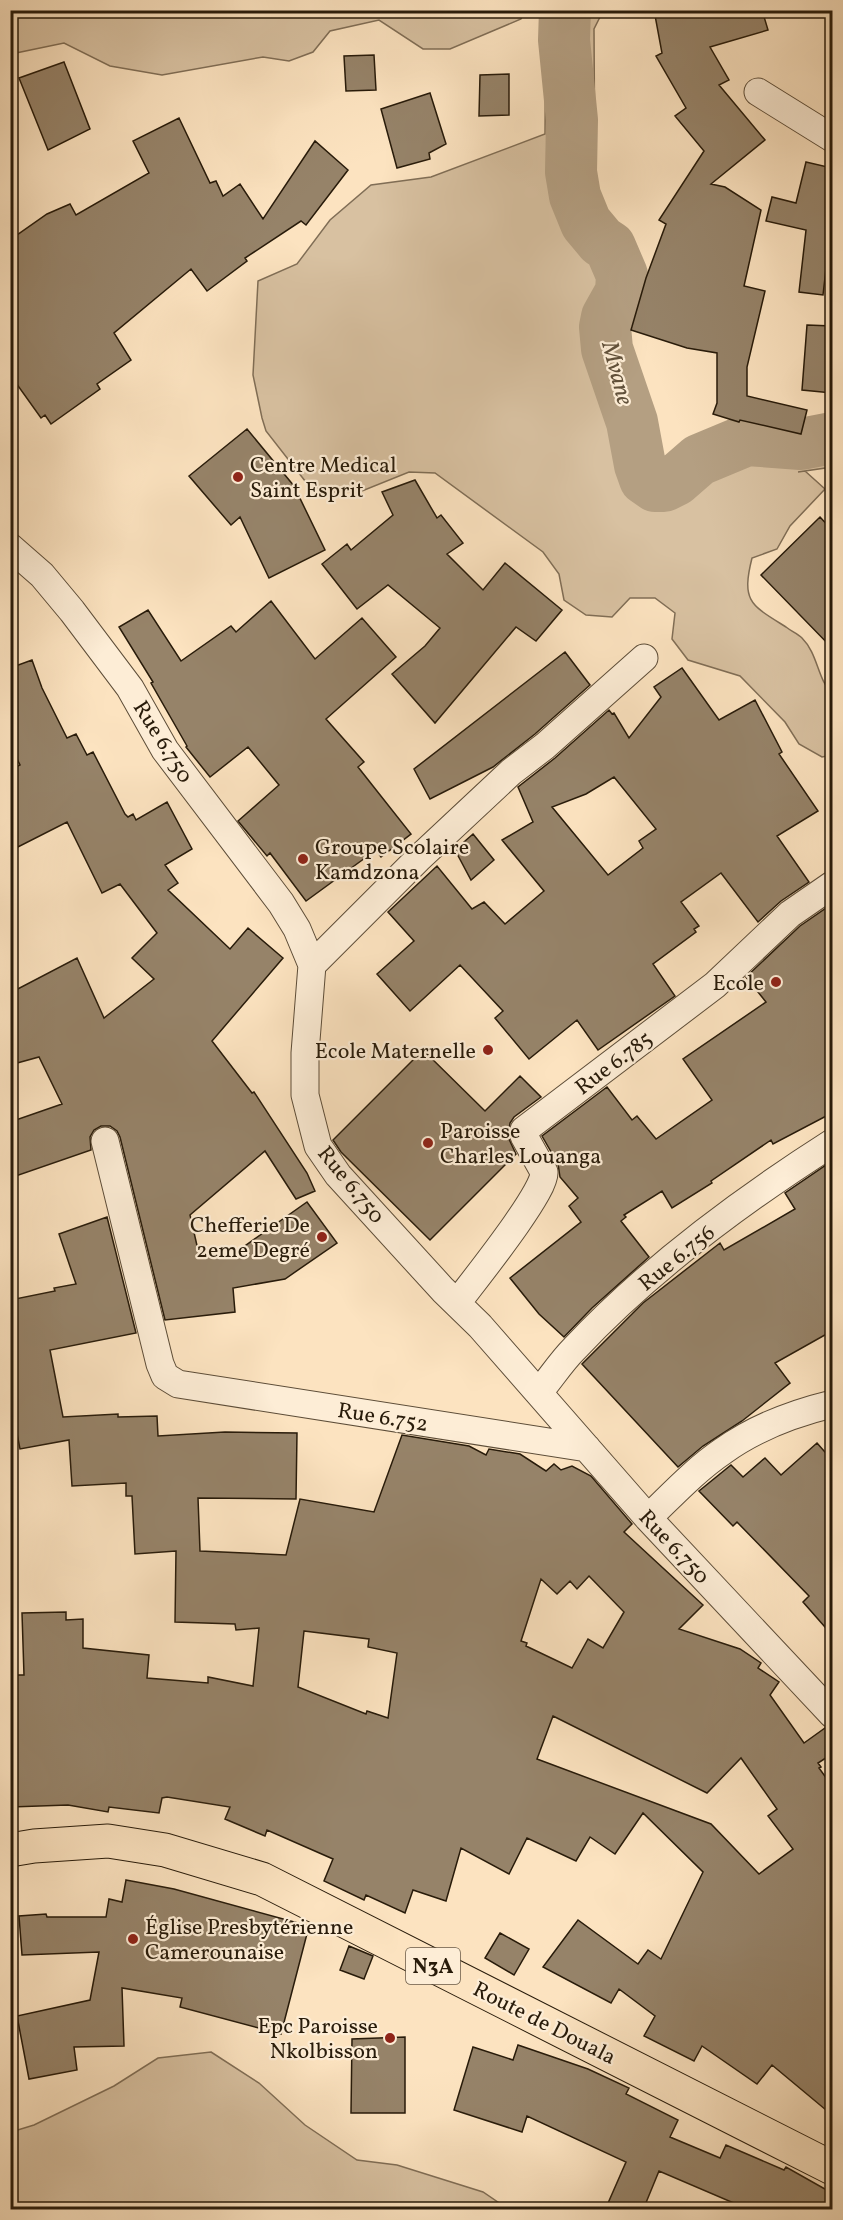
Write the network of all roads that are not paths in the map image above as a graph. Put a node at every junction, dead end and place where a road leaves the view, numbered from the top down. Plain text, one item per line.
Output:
1 (758, 92) dead end
2 (832, 138) edge
3 (10, 547) edge
4 (644, 658) dead end
5 (832, 885) edge
6 (312, 965) junction
7 (105, 1142) dead end
8 (832, 1143) edge
9 (457, 1303) junction
10 (539, 1392) junction
11 (832, 1404) edge
12 (587, 1448) junction
13 (648, 1518) junction
14 (832, 1714) edge
15 (10, 1850) edge
16 (832, 2168) edge

1 - 2 street
3 - 6 street, Rue 6.750
4 - 6 street
5 - 9 street, Rue 6.785
6 - 9 street, Rue 6.750
7 - 12 street, Rue 6.752
8 - 10 street, Rue 6.756
9 - 10 street, Rue 6.750
10 - 12 street, Rue 6.750
11 - 13 street
12 - 13 street, Rue 6.750
13 - 14 street, Rue 6.750
15 - 16 highway, Route de Douala / N3A

